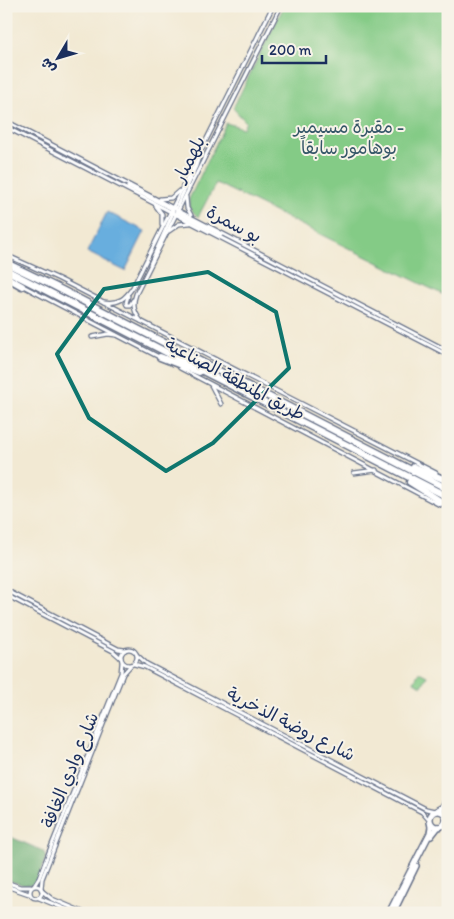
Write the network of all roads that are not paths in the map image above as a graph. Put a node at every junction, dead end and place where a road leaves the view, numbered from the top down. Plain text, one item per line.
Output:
1 (273, 6) edge
2 (280, 6) edge
3 (6, 121) edge
4 (6, 127) edge
5 (201, 149) junction
6 (118, 184) junction
7 (181, 189) junction
8 (187, 193) junction
9 (154, 197) junction
10 (150, 201) junction
11 (175, 211) junction
12 (195, 218) junction
13 (195, 225) junction
14 (162, 228) junction
15 (167, 233) junction
16 (232, 239) junction
17 (6, 257) edge
18 (6, 264) edge
19 (6, 270) edge
20 (147, 272) junction
21 (6, 278) edge
22 (22, 286) joint
23 (54, 286) junction
24 (133, 287) junction
25 (136, 294) junction
26 (100, 301) junction
27 (143, 323) junction
28 (118, 335) junction
29 (92, 337) dead end
30 (448, 351) edge
31 (448, 355) edge
32 (160, 357) junction
33 (206, 381) junction
34 (224, 382) junction
35 (221, 404) dead end
36 (397, 463) junction
37 (388, 467) junction
38 (379, 471) junction
39 (354, 473) dead end
40 (448, 480) edge
41 (448, 489) edge
42 (448, 497) edge
43 (448, 507) edge
44 (6, 590) edge
45 (6, 595) edge
46 (125, 650) junction
47 (137, 655) junction
48 (122, 660) junction
49 (132, 665) junction
50 (448, 797) edge
51 (448, 805) edge
52 (436, 811) junction
53 (446, 818) edge
54 (430, 821) junction
55 (440, 827) junction
56 (448, 827) edge
57 (6, 884) edge
58 (33, 886) junction
59 (42, 890) junction
60 (30, 895) junction
61 (38, 898) junction
62 (75, 913) edge
63 (84, 913) edge
64 (389, 913) edge
65 (393, 913) edge

1 - 5 street, بلهمبار
2 - 8 street, بلهمبار
3 - 9 street, بو سمرة
4 - 6 street, بو سمرة
5 - 7 street, بلهمبار
5 - 11 street
6 - 10 street, بو سمرة
6 - 11 street
7 - 9 street
7 - 11 street, بلهمبار
8 - 11 street, بلهمبار
8 - 12 street
9 - 11 street, بو سمرة
10 - 11 street, بو سمرة
10 - 14 street
11 - 12 street, بو سمرة
11 - 13 street, بو سمرة
11 - 14 street, بلهمبار
11 - 15 street, بلهمبار
11 - 16 street
11 - 20 street
12 - 16 street, بو سمرة
13 - 15 street
13 - 31 street, بو سمرة
14 - 24 street, بلهمبار
15 - 20 street, بلهمبار
16 - 30 street, بو سمرة
17 - 23 highway
17 - 26 street, طريق المنطقة الصناعية
18 - 23 highway, طريق المنطقة الصناعية
19 - 34 highway, طريق المنطقة الصناعية
20 - 25 street, بلهمبار
21 - 22 highway
22 - 28 street, طريق المنطقة الصناعية
23 - 36 highway, طريق المنطقة الصناعية
24 - 25 street
24 - 26 street, بلهمبار
25 - 27 street
26 - 27 street, طريق المنطقة الصناعية
27 - 40 street, طريق المنطقة الصناعية
28 - 29 street
28 - 32 street, طريق المنطقة الصناعية
32 - 33 street, طريق المنطقة الصناعية
32 - 34 highway
33 - 35 street
33 - 38 street, طريق المنطقة الصناعية
34 - 37 highway, طريق المنطقة الصناعية
36 - 40 highway
36 - 41 highway, طريق المنطقة الصناعية
37 - 42 highway, طريق المنطقة الصناعية
37 - 43 highway
38 - 39 street
38 - 43 street, طريق المنطقة الصناعية
44 - 46 street
45 - 48 street
46 - 47 street
46 - 48 street
47 - 49 street
47 - 52 street, شارع روضة الذخرية
48 - 49 street
48 - 58 street, شارع وادي الغافة
49 - 54 street, شارع روضة الذخرية
49 - 59 street, شارع وادي الغافة
50 - 52 main road
51 - 53 main road
52 - 53 main road
52 - 54 main road
53 - 55 main road
54 - 55 main road
54 - 64 main road
55 - 56 street
55 - 65 main road
57 - 58 street
57 - 60 street
58 - 59 street
58 - 60 street
59 - 61 street
59 - 63 street
60 - 61 street
61 - 62 street

